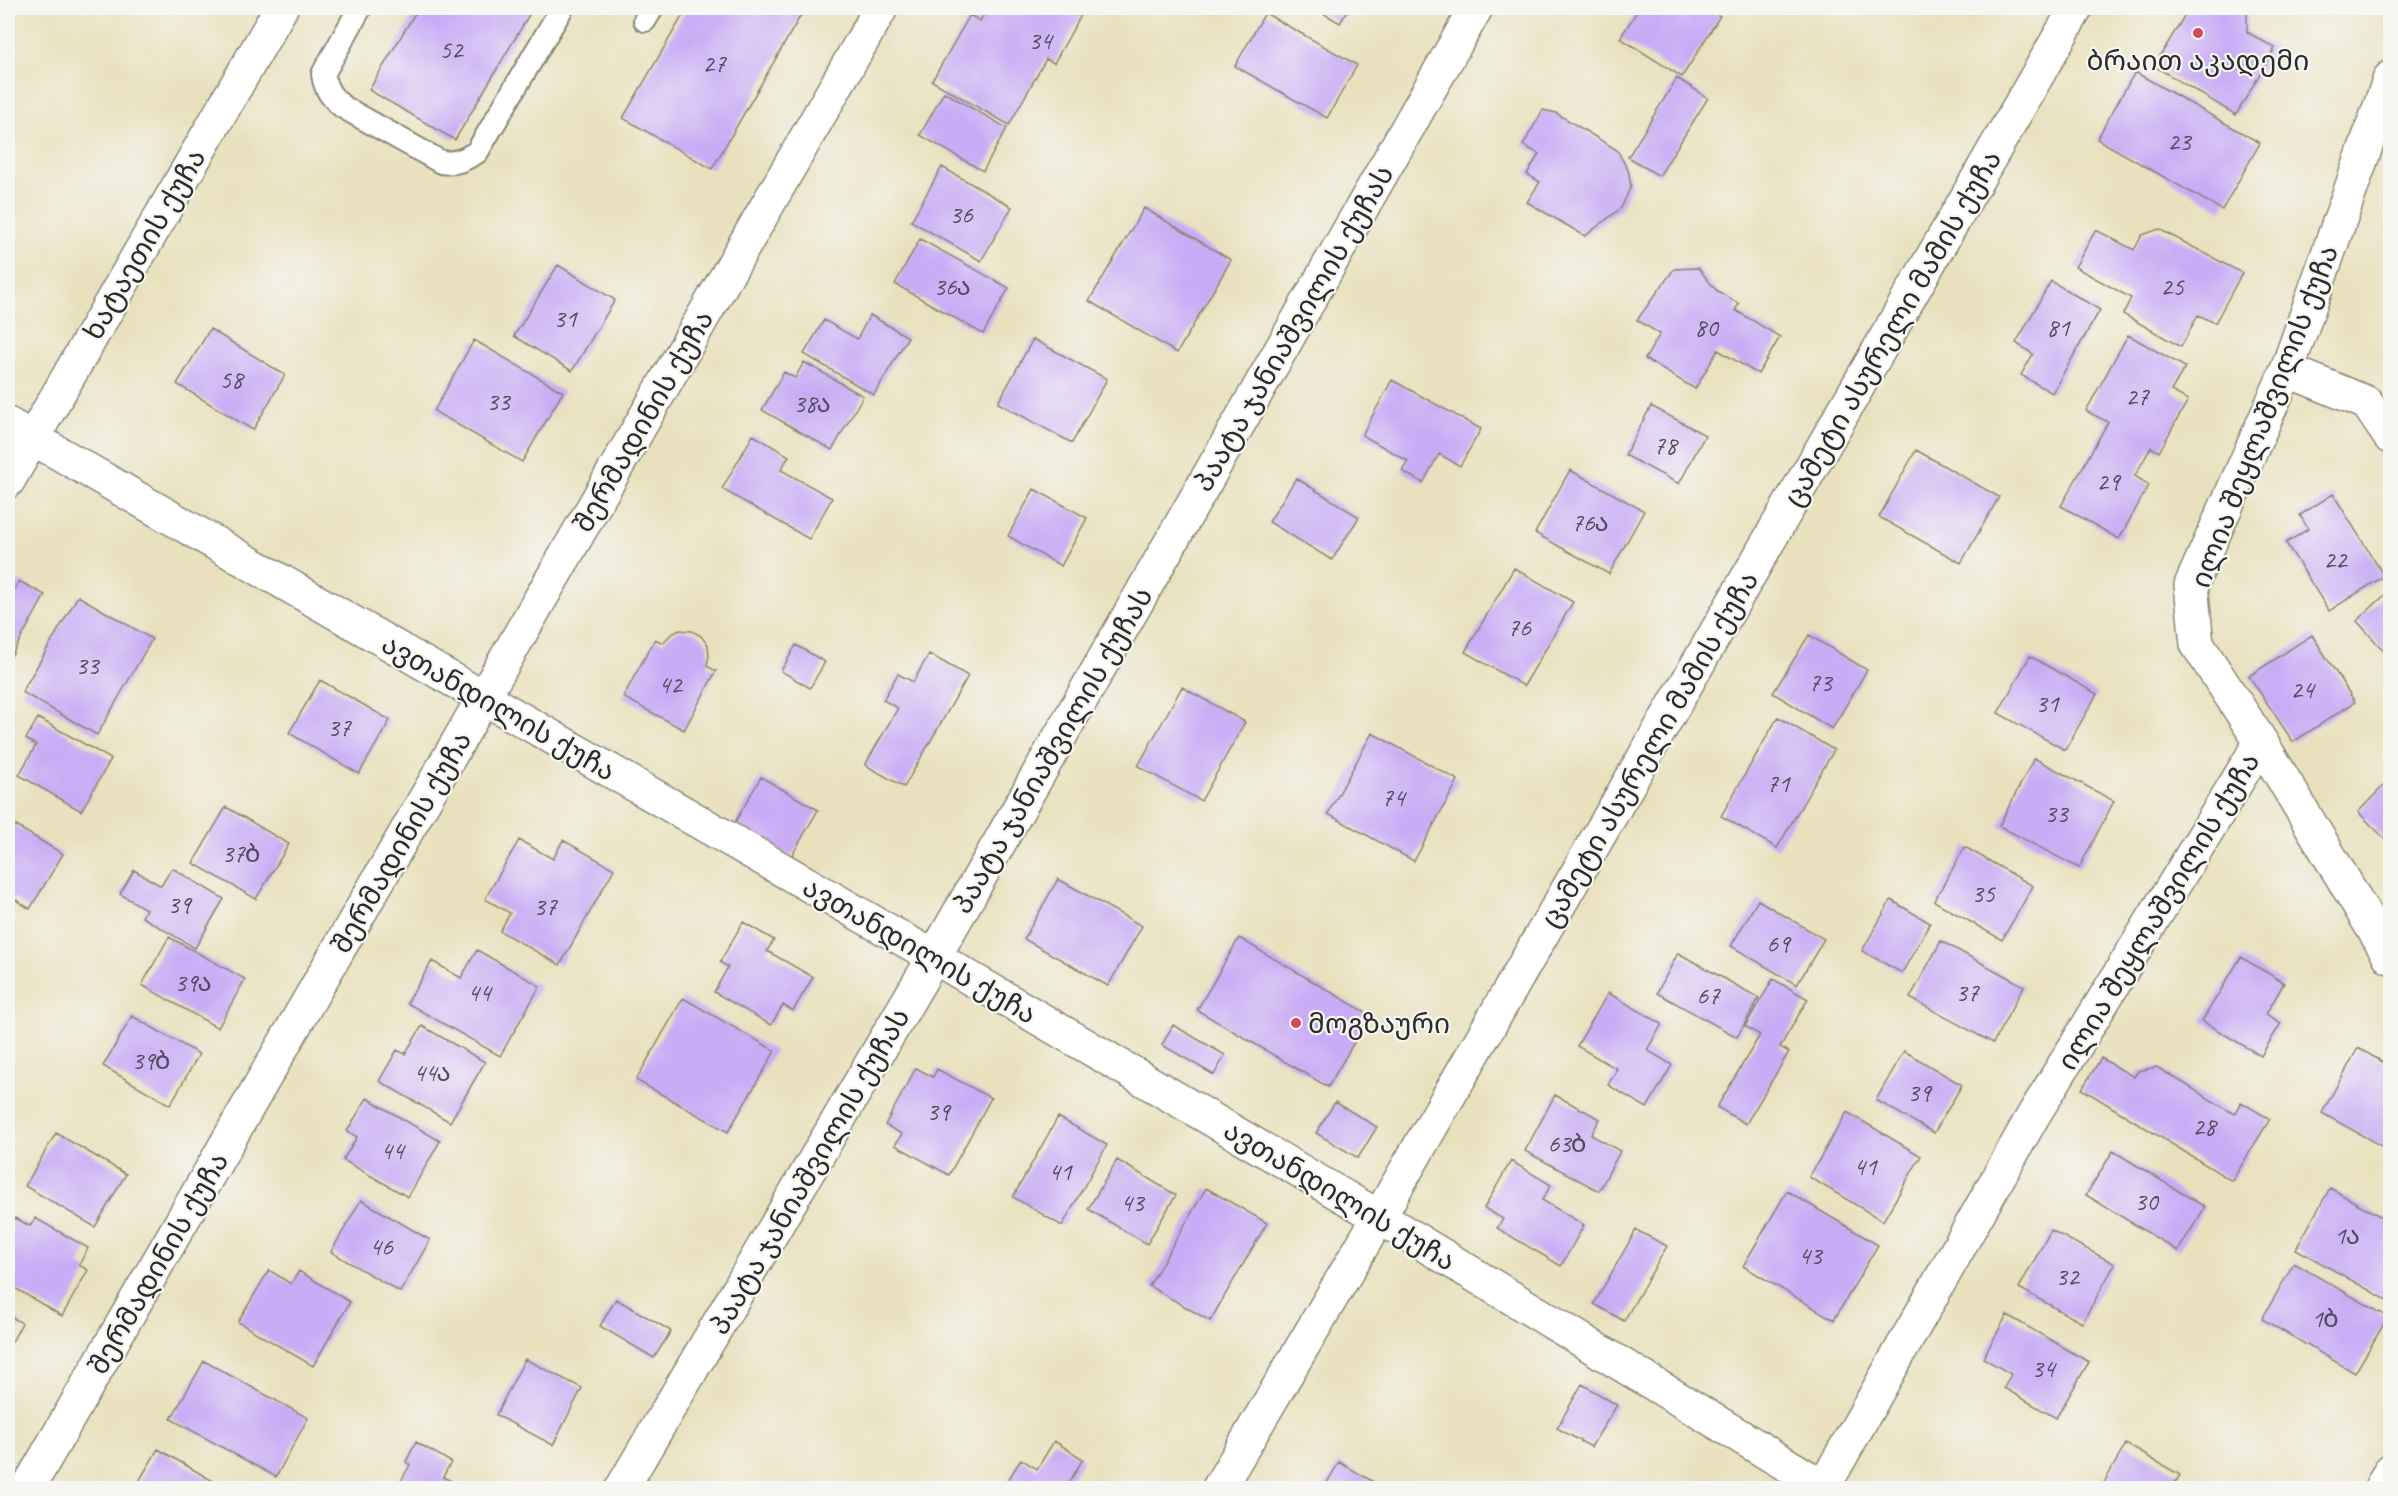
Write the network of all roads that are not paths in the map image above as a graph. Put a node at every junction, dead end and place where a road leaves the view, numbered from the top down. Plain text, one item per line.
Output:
1 (281, 8) edge
2 (360, 8) edge
3 (562, 8) edge
4 (881, 8) edge
5 (1476, 8) edge
6 (2076, 8) edge
7 (2391, 78) edge
8 (2287, 370) junction
9 (20, 431) edge
10 (2391, 436) edge
11 (8, 481) edge
12 (484, 698) junction
13 (2261, 742) junction
14 (934, 957) junction
15 (2391, 957) edge
16 (1379, 1217) junction
17 (2391, 1471) edge
18 (28, 1488) edge
19 (622, 1488) edge
20 (1219, 1488) edge
21 (1824, 1488) edge
22 (2381, 1488) edge

1 - 9 street, ხატაეთის ქუჩა
2 - 3 lane
4 - 12 street, შერმადინის ქუჩა
5 - 14 street, პაატა ჯანიაშვილის ქუჩას
6 - 16 street, ცამეტი ასურელი მამის ქუჩა
7 - 8 street, ილია შეყლაშვილის ქუჩა
8 - 10 street
8 - 13 street, ილია შეყლაშვილის ქუჩა
9 - 11 street, ხატაეთის ქუჩა
9 - 12 street, ავთანდილის ქუჩა
12 - 14 street, ავთანდილის ქუჩა
12 - 18 street, შერმადინის ქუჩა
13 - 15 street
13 - 21 street, ილია შეყლაშვილის ქუჩა
14 - 16 street, ავთანდილის ქუჩა
14 - 19 street, პაატა ჯანიაშვილის ქუჩას
16 - 20 street, ცამეტი ასურელი მამის ქუჩა
16 - 21 street, ავთანდილის ქუჩა
17 - 22 street

